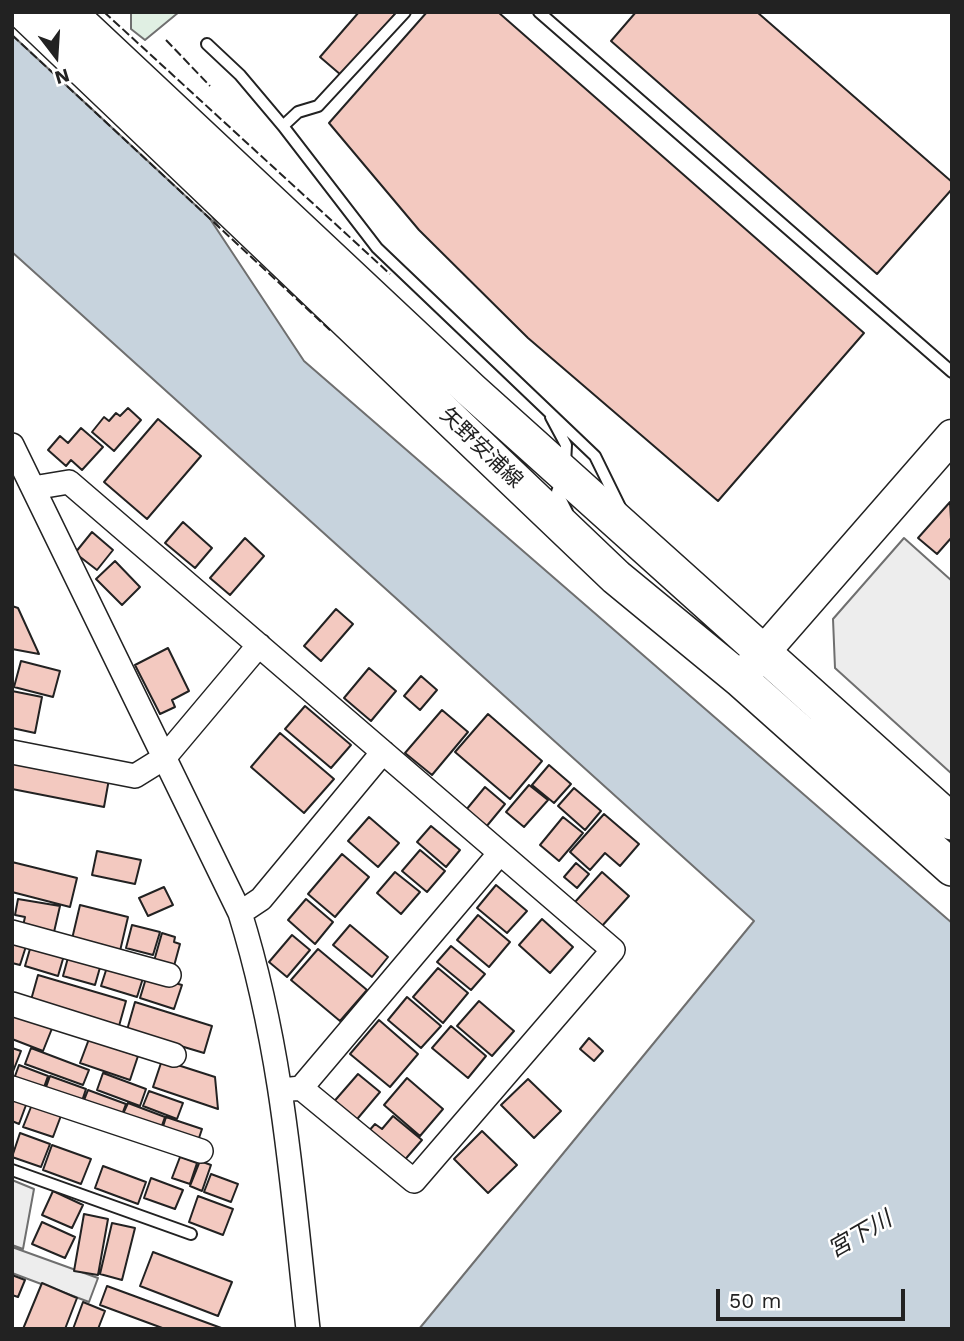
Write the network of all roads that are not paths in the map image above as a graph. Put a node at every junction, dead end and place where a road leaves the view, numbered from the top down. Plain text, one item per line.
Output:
1 (24, 12) edge
2 (68, 12) edge
3 (405, 12) edge
4 (539, 12) edge
5 (207, 44) dead end
6 (283, 126) junction
7 (358, 306) junction
8 (952, 372) edge
9 (545, 406) junction
10 (952, 436) edge
11 (12, 445) edge
12 (565, 474) junction
13 (33, 488) junction
14 (635, 538) junction
15 (617, 577) junction
16 (259, 645) junction
17 (762, 653) junction
18 (740, 679) junction
19 (12, 752) edge
20 (383, 752) junction
21 (164, 758) junction
22 (952, 822) edge
23 (500, 853) junction
24 (952, 868) edge
25 (240, 913) junction
26 (12, 932) edge
27 (169, 975) dead end
28 (12, 1003) edge
29 (174, 1055) dead end
30 (12, 1088) edge
31 (291, 1089) junction
32 (201, 1151) dead end
33 (12, 1171) edge
34 (191, 1234) dead end
35 (308, 1329) edge

1 - 7 main road, 矢野安浦線
2 - 7 main road, 矢野安浦線
3 - 6 lane
4 - 8 lane
5 - 6 lane
6 - 9 lane
7 - 12 main road, 矢野安浦線
7 - 15 main road, 矢野安浦線
9 - 12 lane
9 - 14 lane
10 - 17 street
11 - 13 street
12 - 14 main road, 矢野安浦線
12 - 15 lane
13 - 16 street
13 - 21 street
14 - 17 main road, 矢野安浦線
15 - 18 main road, 矢野安浦線
16 - 20 street
16 - 21 street
17 - 18 street
17 - 22 main road, 矢野安浦線
18 - 24 main road, 矢野安浦線
19 - 21 street
20 - 23 street
20 - 25 street
21 - 25 street
23 - 31 street
23 - 31 street
25 - 31 street
26 - 27 street
28 - 29 street
30 - 32 street
31 - 35 street
33 - 34 lane

